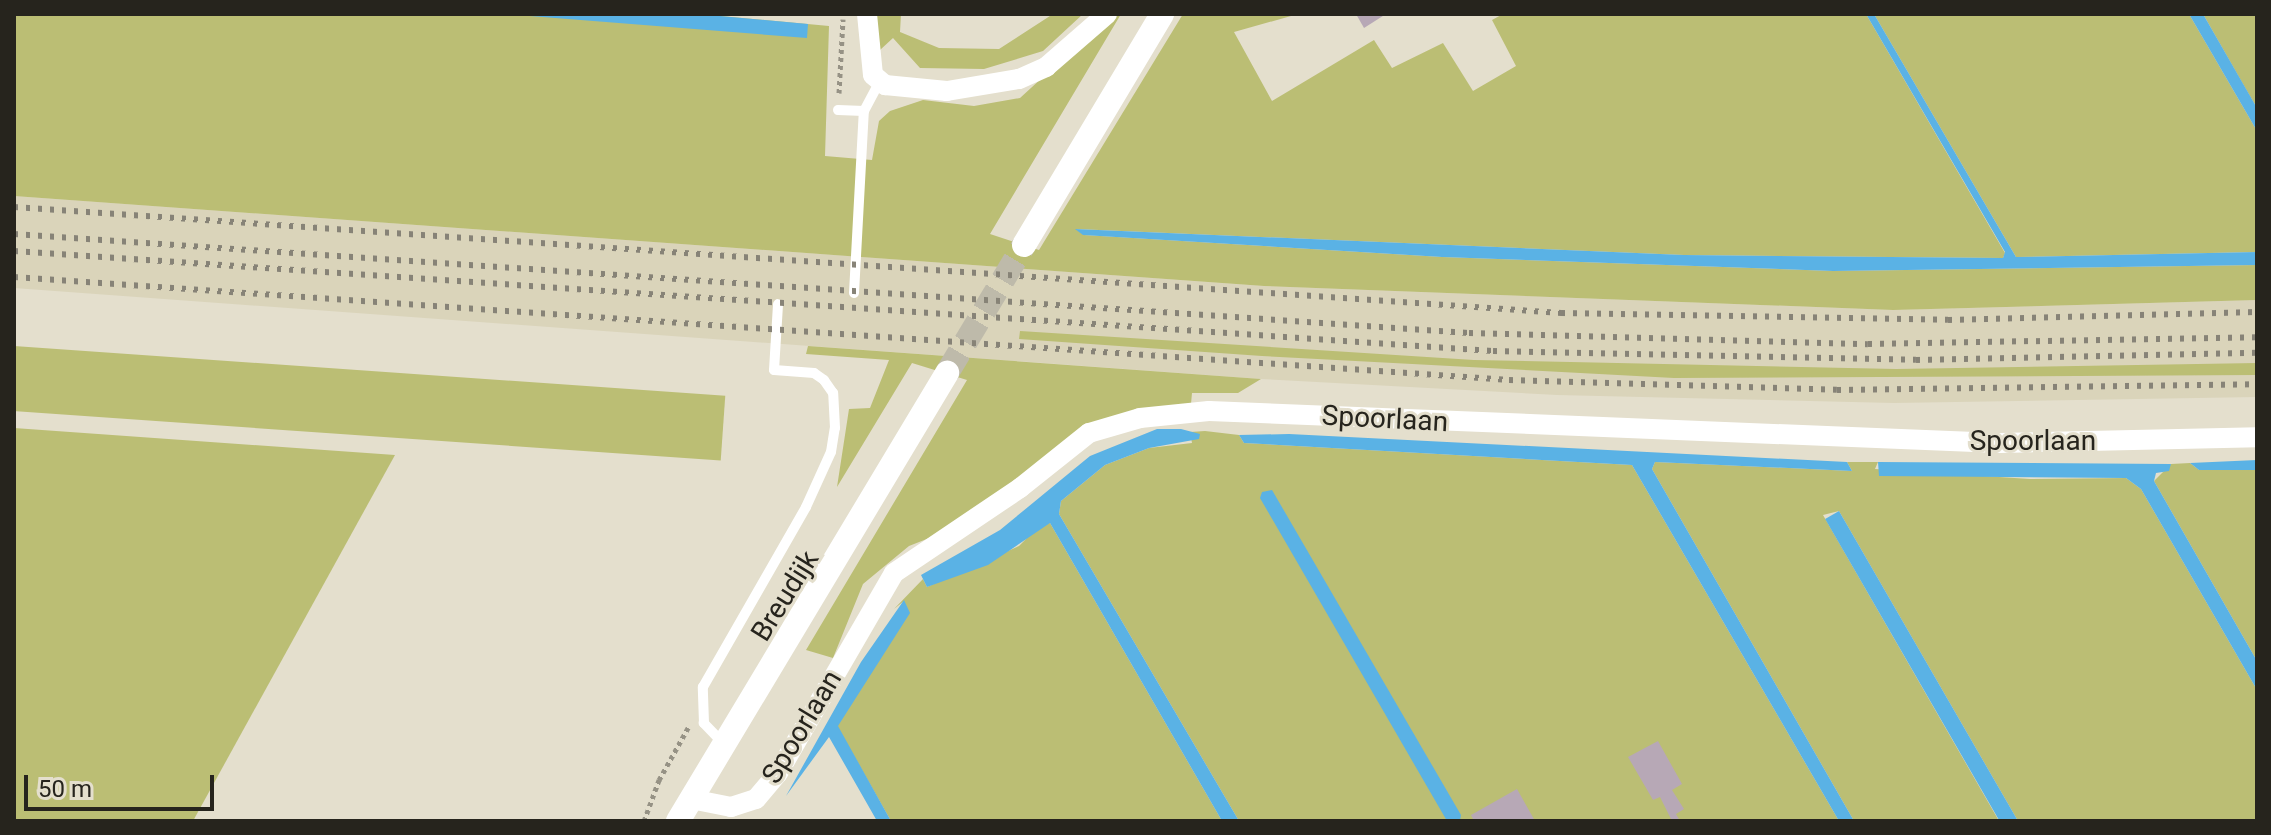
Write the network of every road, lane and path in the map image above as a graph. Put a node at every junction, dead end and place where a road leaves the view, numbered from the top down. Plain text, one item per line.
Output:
1 (843, 14) edge
2 (867, 14) edge
3 (1107, 14) edge
4 (1162, 14) edge
5 (880, 81) junction
6 (838, 110) joint
7 (864, 111) junction
8 (1024, 245) tunnel mouth
9 (854, 293) dead end
10 (778, 304) dead end
11 (947, 373) tunnel mouth
12 (2257, 437) edge
13 (700, 707) junction
14 (725, 745) junction
15 (691, 799) junction
16 (644, 821) edge
17 (678, 821) edge

1 - 6 path
2 - 5 street
3 - 5 street
4 - 8 street
5 - 7 lane
6 - 7 lane
7 - 9 lane
10 - 13 lane
11 - 14 street, Breudijk
12 - 15 street, Spoorlaan
13 - 14 lane
13 - 16 path
14 - 15 street, Breudijk
15 - 17 street, Breudijk

